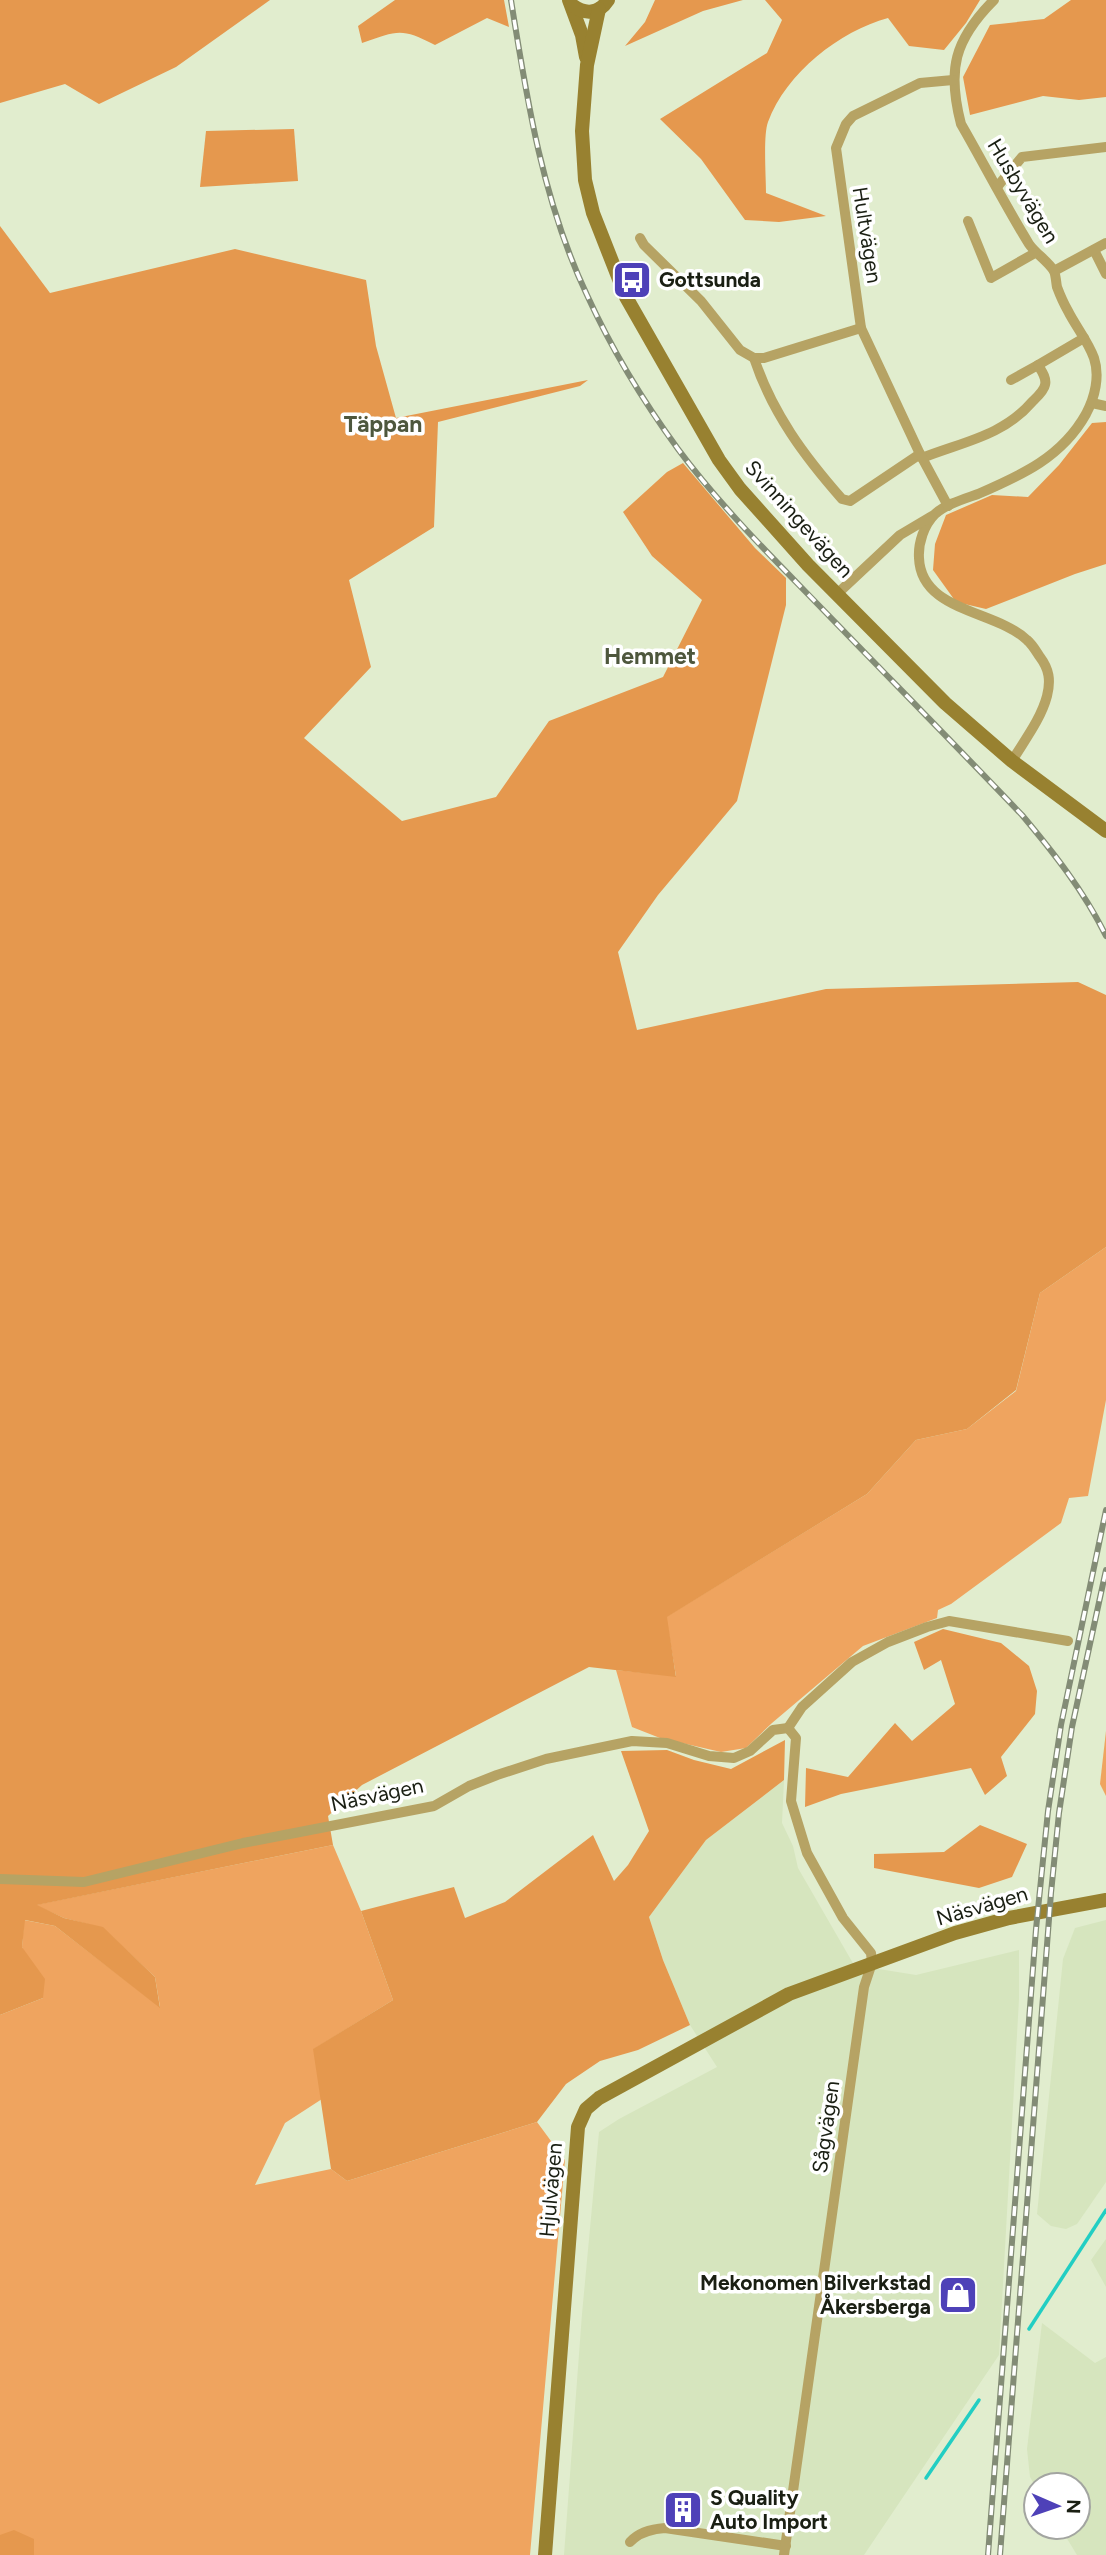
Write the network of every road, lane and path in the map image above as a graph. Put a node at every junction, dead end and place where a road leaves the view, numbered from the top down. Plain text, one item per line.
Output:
1 (994, 0) edge
2 (570, 2) edge
3 (606, 4) edge
4 (587, 65) junction
5 (953, 80) junction
6 (1106, 147) edge
7 (997, 187) junction
8 (968, 220) dead end
9 (640, 238) dead end
10 (1106, 243) edge
11 (1094, 250) junction
12 (1035, 253) junction
13 (1054, 271) junction
14 (1106, 274) edge
15 (861, 328) junction
16 (1084, 338) junction
17 (754, 359) junction
18 (1038, 365) junction
19 (1011, 380) dead end
20 (1092, 403) junction
21 (1106, 407) edge
22 (921, 456) junction
23 (948, 506) junction
24 (936, 514) junction
25 (837, 594) junction
26 (1012, 761) junction
27 (1106, 831) edge
28 (1068, 1642) dead end
29 (788, 1728) junction
30 (0, 1879) edge
31 (1106, 1900) edge
32 (872, 1963) junction
33 (630, 2542) dead end
34 (785, 2550) edge
35 (545, 2555) edge

1 - 5 street, Husbyvägen
2 - 3 main road, Svinningevägen
2 - 4 main road, Svinningevägen
3 - 4 main road, Svinningevägen
4 - 25 main road, Svinningevägen
5 - 7 street, Husbyvägen
5 - 15 street, Hultvägen
6 - 7 street
7 - 12 street, Husbyvägen
8 - 12 street
9 - 17 street
10 - 11 street
11 - 13 street
11 - 14 street
12 - 13 street, Husbyvägen
13 - 16 street, Husbyvägen
15 - 17 street
15 - 22 street, Hultvägen
16 - 18 street
16 - 20 street, Husbyvägen
17 - 22 street
18 - 19 street
18 - 22 street
20 - 21 street
20 - 23 street, Husbyvägen
22 - 23 street, Hultvägen
23 - 24 street, Husbyvägen
24 - 25 street
24 - 26 street, Husbyvägen
25 - 26 main road, Svinningevägen
26 - 27 main road, Svinningevägen
28 - 29 street
29 - 30 street, Näsvägen
29 - 32 street
31 - 32 main road, Näsvägen
32 - 34 street, Sågvägen
32 - 35 main road, Hjulvägen
33 - 34 street

